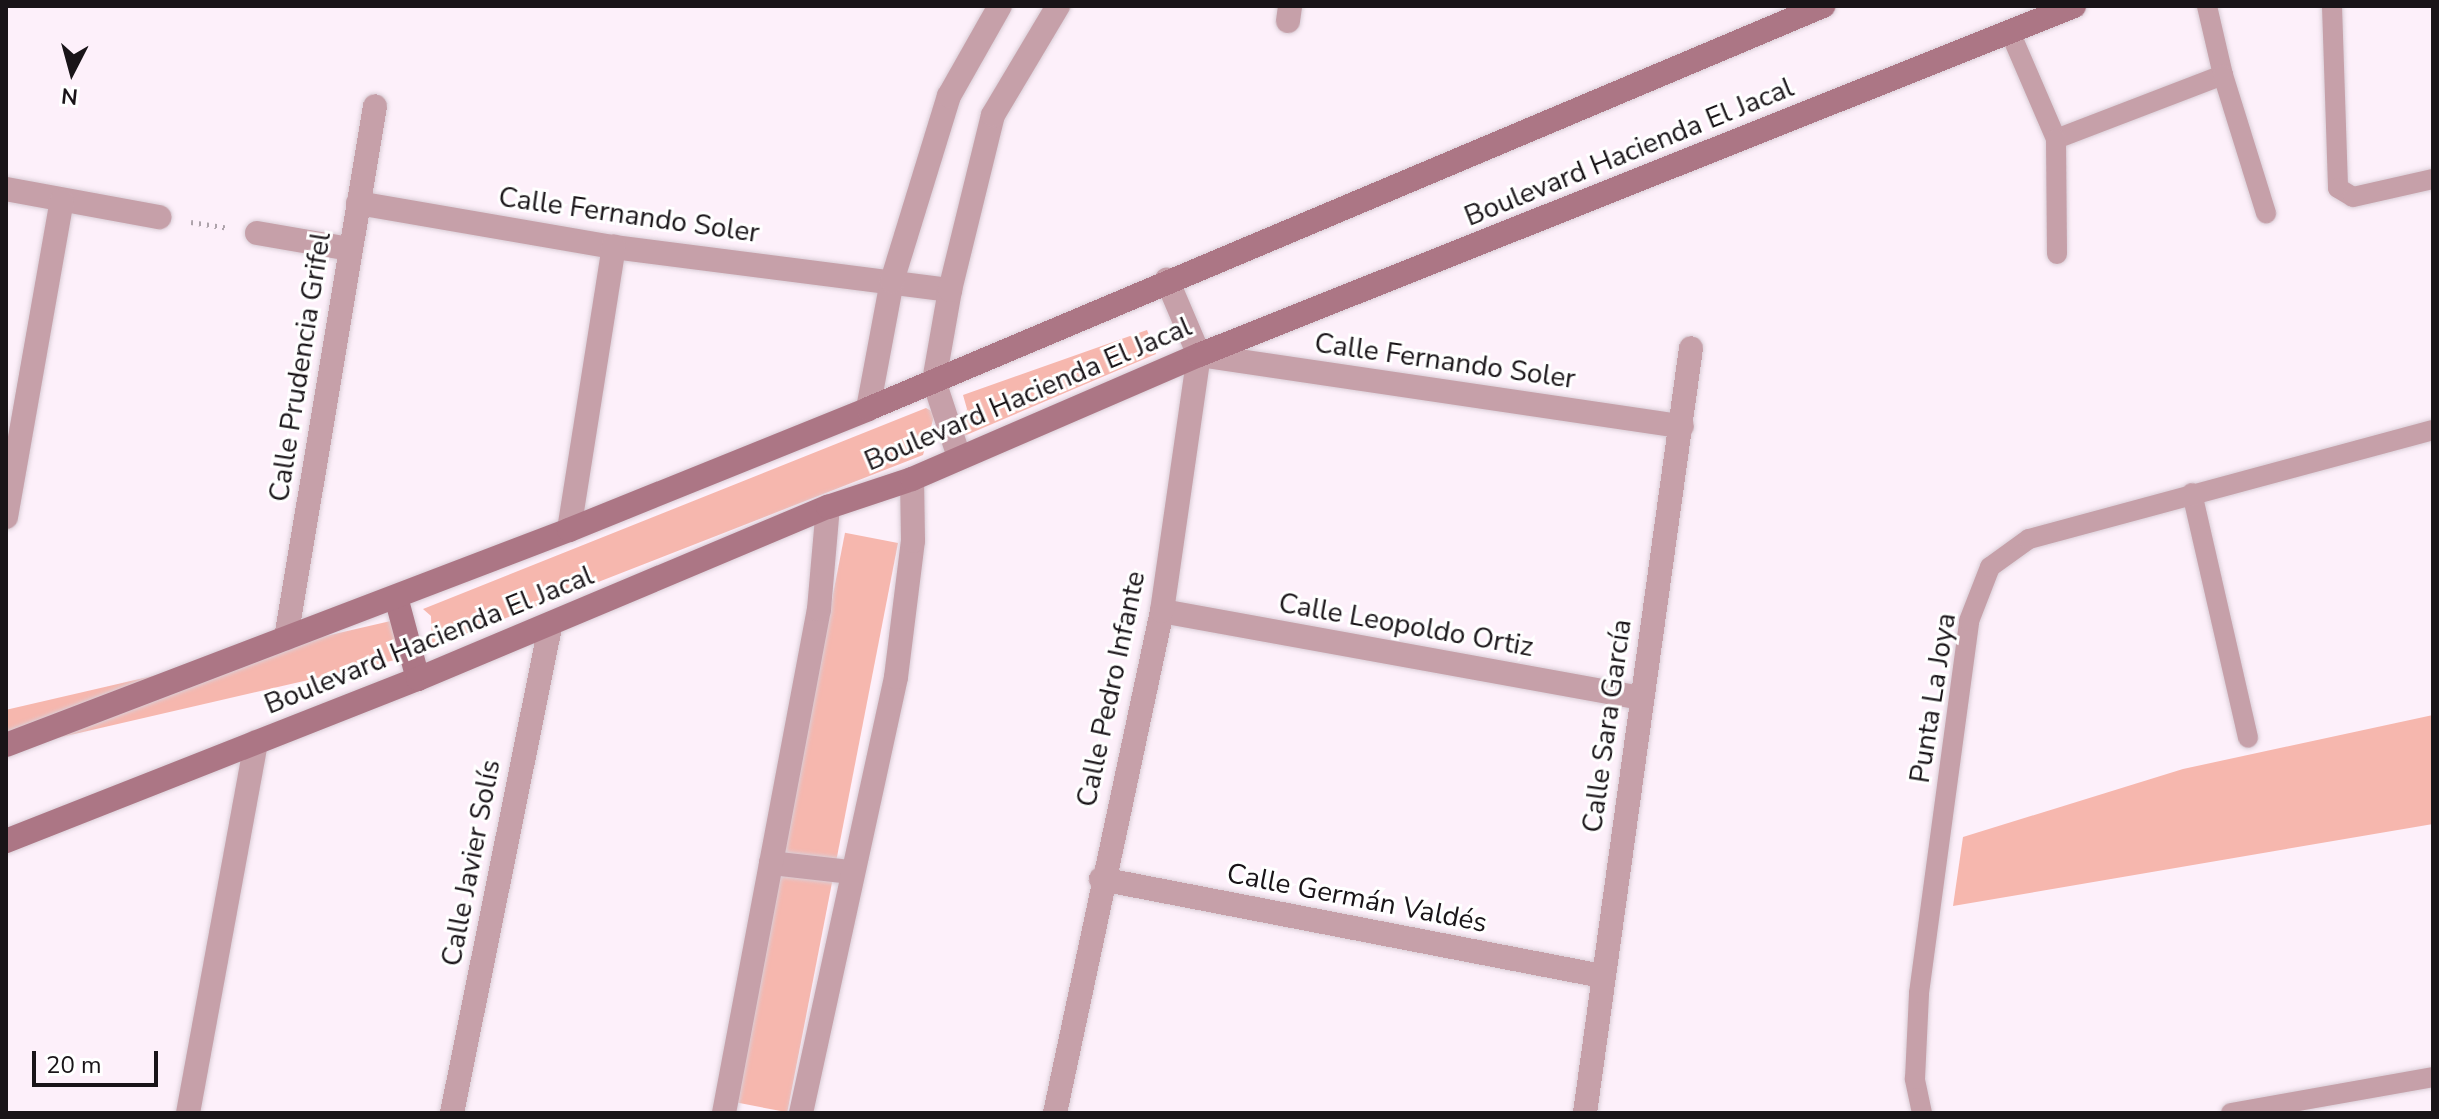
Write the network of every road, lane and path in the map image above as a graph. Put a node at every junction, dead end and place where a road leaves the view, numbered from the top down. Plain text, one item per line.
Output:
1 (1000, 6) edge
2 (1058, 6) edge
3 (1823, 6) edge
4 (2074, 6) edge
5 (2207, 6) edge
6 (2332, 6) edge
7 (2010, 32) junction
8 (2223, 75) junction
9 (375, 106) dead end
10 (2056, 139) junction
11 (2433, 179) edge
12 (6, 189) edge
13 (62, 201) junction
14 (358, 203) junction
15 (2266, 213) dead end
16 (159, 217) joint
17 (257, 233) joint
18 (614, 247) junction
19 (350, 249) junction
20 (2057, 254) dead end
21 (1167, 280) junction
22 (892, 281) junction
23 (950, 290) junction
24 (1691, 348) dead end
25 (1199, 355) junction
26 (934, 381) junction
27 (868, 409) junction
28 (1682, 426) junction
29 (2433, 430) edge
30 (959, 457) junction
31 (912, 479) junction
32 (2192, 493) junction
33 (828, 507) junction
34 (6, 517) edge
35 (569, 530) junction
36 (396, 597) junction
37 (1162, 611) junction
38 (550, 625) junction
39 (286, 638) junction
40 (418, 679) junction
41 (1640, 698) junction
42 (2248, 738) dead end
43 (256, 742) junction
44 (6, 745) edge
45 (6, 841) edge
46 (771, 863) junction
47 (850, 872) junction
48 (1101, 879) junction
49 (1602, 976) junction
50 (2433, 1077) edge
51 (188, 1113) edge
52 (452, 1113) edge
53 (724, 1113) edge
54 (801, 1113) edge
55 (1055, 1113) edge
56 (1585, 1113) edge
57 (1922, 1113) edge
58 (2231, 1113) edge

1 - 22 street
2 - 23 street
3 - 21 main road, Boulevard Hacienda El Jacal
4 - 7 main road, Boulevard Hacienda El Jacal
5 - 8 lane
6 - 11 lane
7 - 10 lane
7 - 25 main road, Boulevard Hacienda El Jacal
8 - 10 lane
8 - 15 lane
9 - 14 street, Calle Prudencia Grifel
10 - 20 lane
12 - 13 street
13 - 16 street
13 - 34 street
14 - 18 street, Calle Fernando Soler
14 - 19 street, Calle Prudencia Grifel
16 - 17 path
17 - 19 street
18 - 22 street, Calle Fernando Soler
18 - 35 street
19 - 39 street, Calle Prudencia Grifel
21 - 25 street
21 - 26 main road, Boulevard Hacienda El Jacal
22 - 23 street, Calle Fernando Soler
22 - 27 street
23 - 26 street
24 - 28 street, Calle Sara García
25 - 28 street, Calle Fernando Soler
25 - 30 main road, Boulevard Hacienda El Jacal
25 - 37 street, Calle Pedro Infante
26 - 27 main road, Boulevard Hacienda El Jacal
26 - 30 street
27 - 35 main road, Boulevard Hacienda El Jacal
28 - 41 street, Calle Sara García
29 - 32 lane, Punta La Joya
30 - 31 main road, Boulevard Hacienda El Jacal
31 - 33 main road, Boulevard Hacienda El Jacal
31 - 47 street
32 - 42 lane
32 - 57 lane, Punta La Joya
33 - 38 main road, Boulevard Hacienda El Jacal
33 - 46 street
35 - 36 main road, Boulevard Hacienda El Jacal
36 - 39 main road, Boulevard Hacienda El Jacal
36 - 40 main road
37 - 41 street, Calle Leopoldo Ortiz
37 - 48 street, Calle Pedro Infante
38 - 40 main road, Boulevard Hacienda El Jacal
38 - 52 street, Calle Javier Solís
39 - 44 main road, Boulevard Hacienda El Jacal
40 - 43 main road, Boulevard Hacienda El Jacal
41 - 49 street, Calle Sara García
43 - 45 main road, Boulevard Hacienda El Jacal
43 - 51 street
46 - 47 street
46 - 53 street
47 - 54 street
48 - 49 street, Calle Germán Valdés
48 - 55 street, Calle Pedro Infante
49 - 56 street, Calle Sara García
50 - 58 lane

